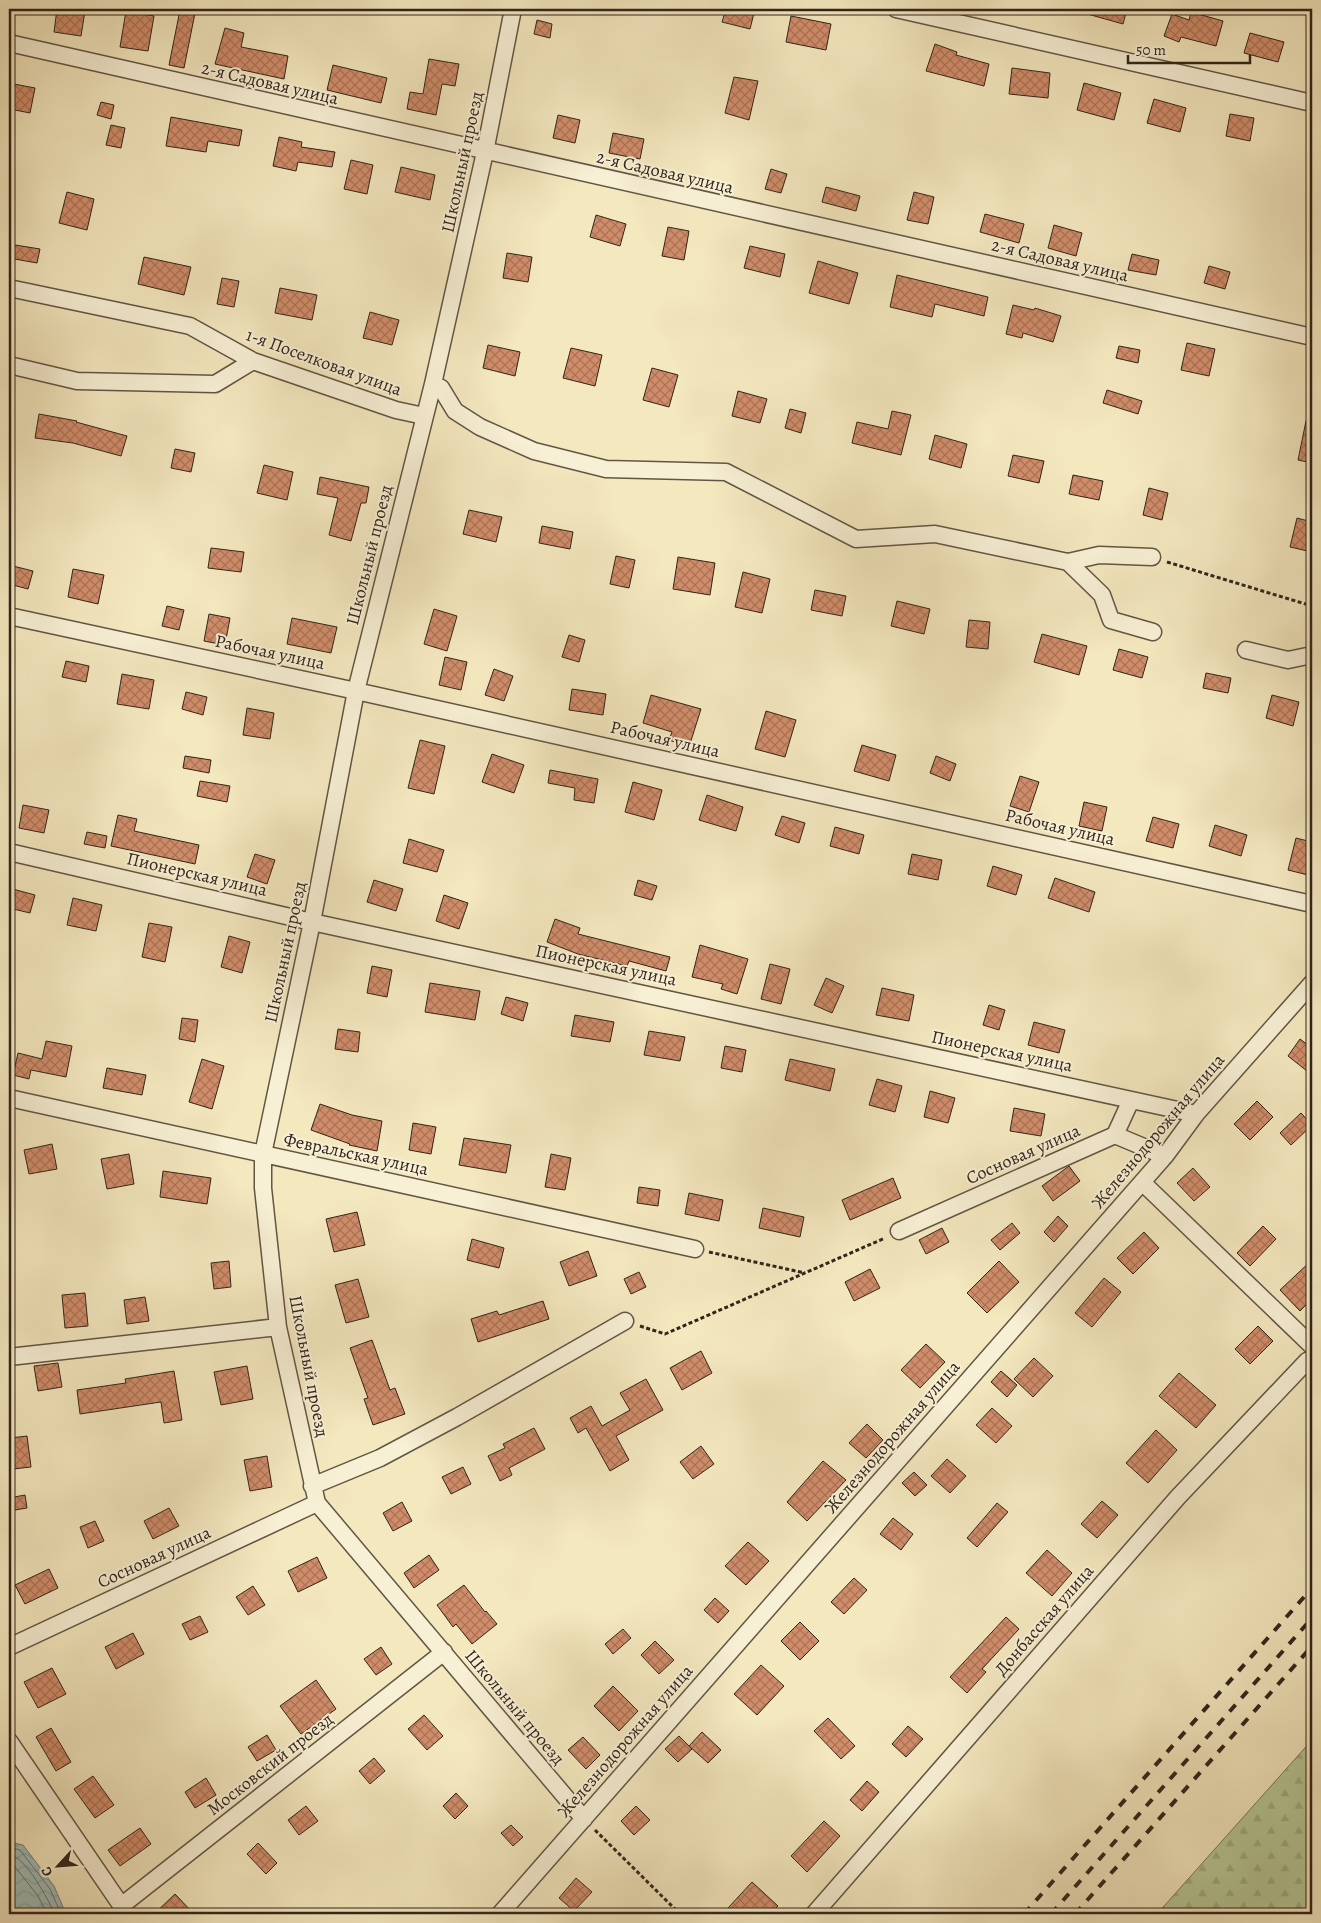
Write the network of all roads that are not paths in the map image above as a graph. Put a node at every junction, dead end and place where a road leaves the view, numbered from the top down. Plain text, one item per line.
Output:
1 (513, 9) edge
2 (896, 9) edge
3 (9, 44) edge
4 (1312, 103) edge
5 (485, 152) junction
6 (9, 288) edge
7 (1312, 337) edge
8 (253, 361) junction
9 (9, 365) edge
10 (433, 384) junction
11 (424, 416) junction
12 (1152, 557) road end
13 (1068, 562) junction
14 (9, 616) edge
15 (1153, 632) dead end
16 (1246, 650) dead end
17 (1312, 655) edge
18 (356, 691) junction
19 (9, 852) edge
20 (1312, 904) edge
21 (312, 922) junction
22 (1312, 984) edge
23 (9, 1098) edge
24 (1131, 1100) junction
25 (1196, 1114) junction
26 (1115, 1135) junction
27 (263, 1154) junction
28 (1165, 1156) junction
29 (1142, 1182) junction
30 (899, 1231) road end
31 (695, 1249) road end
32 (625, 1321) road end
33 (278, 1327) junction
34 (1312, 1346) edge
35 (9, 1357) edge
36 (1312, 1359) edge
37 (312, 1486) junction
38 (317, 1503) junction
39 (9, 1648) edge
40 (444, 1652) junction
41 (9, 1742) edge
42 (584, 1819) junction
43 (124, 1910) edge
44 (500, 1914) edge
45 (814, 1914) edge

1 - 5 street, Школьный проезд
2 - 4 street
3 - 5 street, 2-я Садовая улица
5 - 7 street, 2-я Садовая улица
5 - 10 street, Школьный проезд
6 - 8 street, 1-я Поселковая улица
8 - 9 street
8 - 11 street, 1-я Поселковая улица
10 - 11 street, Школьный проезд
10 - 13 street
11 - 18 street, Школьный проезд
12 - 13 street
13 - 15 street
14 - 18 street, Рабочая улица
16 - 17 street
18 - 20 street, Рабочая улица
18 - 21 street, Школьный проезд
19 - 21 street, Пионерская улица
21 - 24 street, Пионерская улица
21 - 27 street, Школьный проезд
22 - 25 street, Железнодорожная улица
23 - 27 street, Февральская улица
24 - 25 street, Пионерская улица
24 - 26 street
25 - 28 street, Железнодорожная улица
26 - 28 street
26 - 30 street, Сосновая улица
27 - 31 street, Февральская улица
27 - 33 street, Школьный проезд
28 - 29 street, Железнодорожная улица
29 - 34 street
29 - 42 street, Железнодорожная улица
32 - 37 street
33 - 35 street
33 - 37 street, Школьный проезд
36 - 45 street, Донбасская улица
37 - 38 street, Школьный проезд
38 - 39 street, Сосновая улица
38 - 40 street, Школьный проезд
40 - 42 street, Школьный проезд
40 - 43 street, Московский проезд
41 - 43 street
42 - 44 street, Железнодорожная улица

